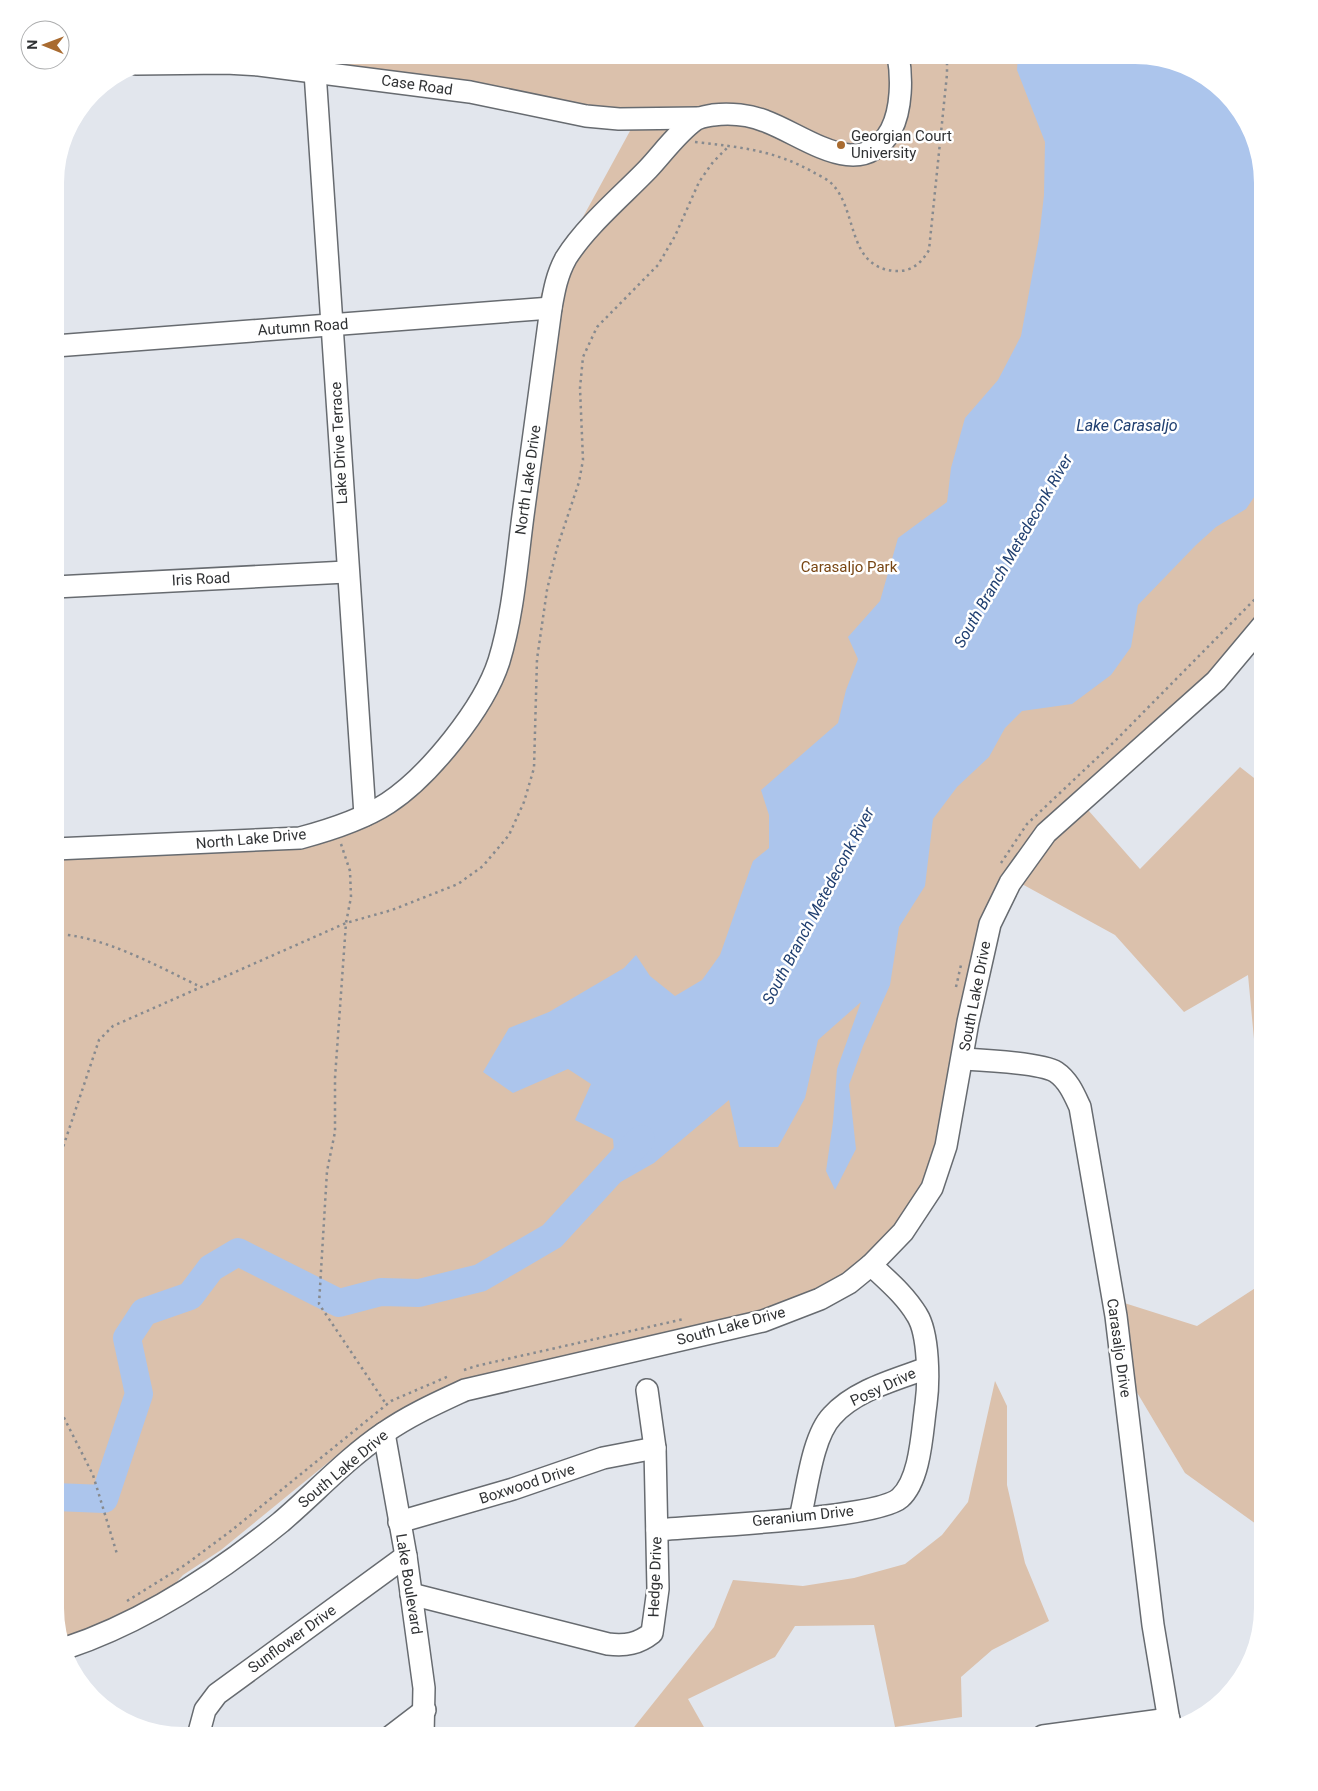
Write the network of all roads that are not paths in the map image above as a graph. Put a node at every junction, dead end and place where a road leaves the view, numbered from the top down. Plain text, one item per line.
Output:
1 (236, 64) edge
2 (899, 64) edge
3 (315, 72) junction
4 (697, 118) junction
5 (551, 308) junction
6 (333, 324) junction
7 (64, 345) edge
8 (346, 572) junction
9 (64, 587) edge
10 (1254, 636) edge
11 (365, 814) junction
12 (64, 850) edge
13 (963, 1059) junction
14 (871, 1265) junction
15 (926, 1368) junction
16 (647, 1390) dead end
17 (384, 1433) junction
18 (655, 1448) junction
19 (800, 1518) junction
20 (399, 1522) junction
21 (657, 1530) junction
22 (406, 1556) junction
23 (411, 1594) junction
24 (70, 1646) edge
25 (425, 1710) junction
26 (1170, 1722) edge
27 (1162, 1724) edge
28 (200, 1727) edge
29 (403, 1727) edge
30 (424, 1727) edge
31 (1131, 1727) edge

1 - 3 street, Case Road
2 - 4 street
3 - 4 street, Case Road
3 - 6 street, Lake Drive Terrace
4 - 5 street, North Lake Drive
5 - 6 street, Autumn Road
5 - 11 street, North Lake Drive
6 - 7 street, Autumn Road
6 - 8 street, Lake Drive Terrace
8 - 9 street, Iris Road
8 - 11 street, Lake Drive Terrace
10 - 13 street, South Lake Drive
11 - 12 street, North Lake Drive
13 - 14 street, South Lake Drive
13 - 26 street, Carasaljo Drive
14 - 15 street, Geranium Drive
14 - 17 street, South Lake Drive
15 - 19 street, Posy Drive
15 - 19 street, Geranium Drive
16 - 18 street, Hedge Drive
17 - 20 street, Lake Boulevard
17 - 24 street, South Lake Drive
18 - 20 street, Boxwood Drive
18 - 21 street, Hedge Drive
19 - 21 street, Geranium Drive
20 - 22 street, Lake Boulevard
21 - 23 street, Hedge Drive
22 - 23 street, Lake Boulevard
22 - 28 street, Sunflower Drive
23 - 25 street, Lake Boulevard
25 - 29 street
25 - 30 street, Lake Boulevard
27 - 31 street

